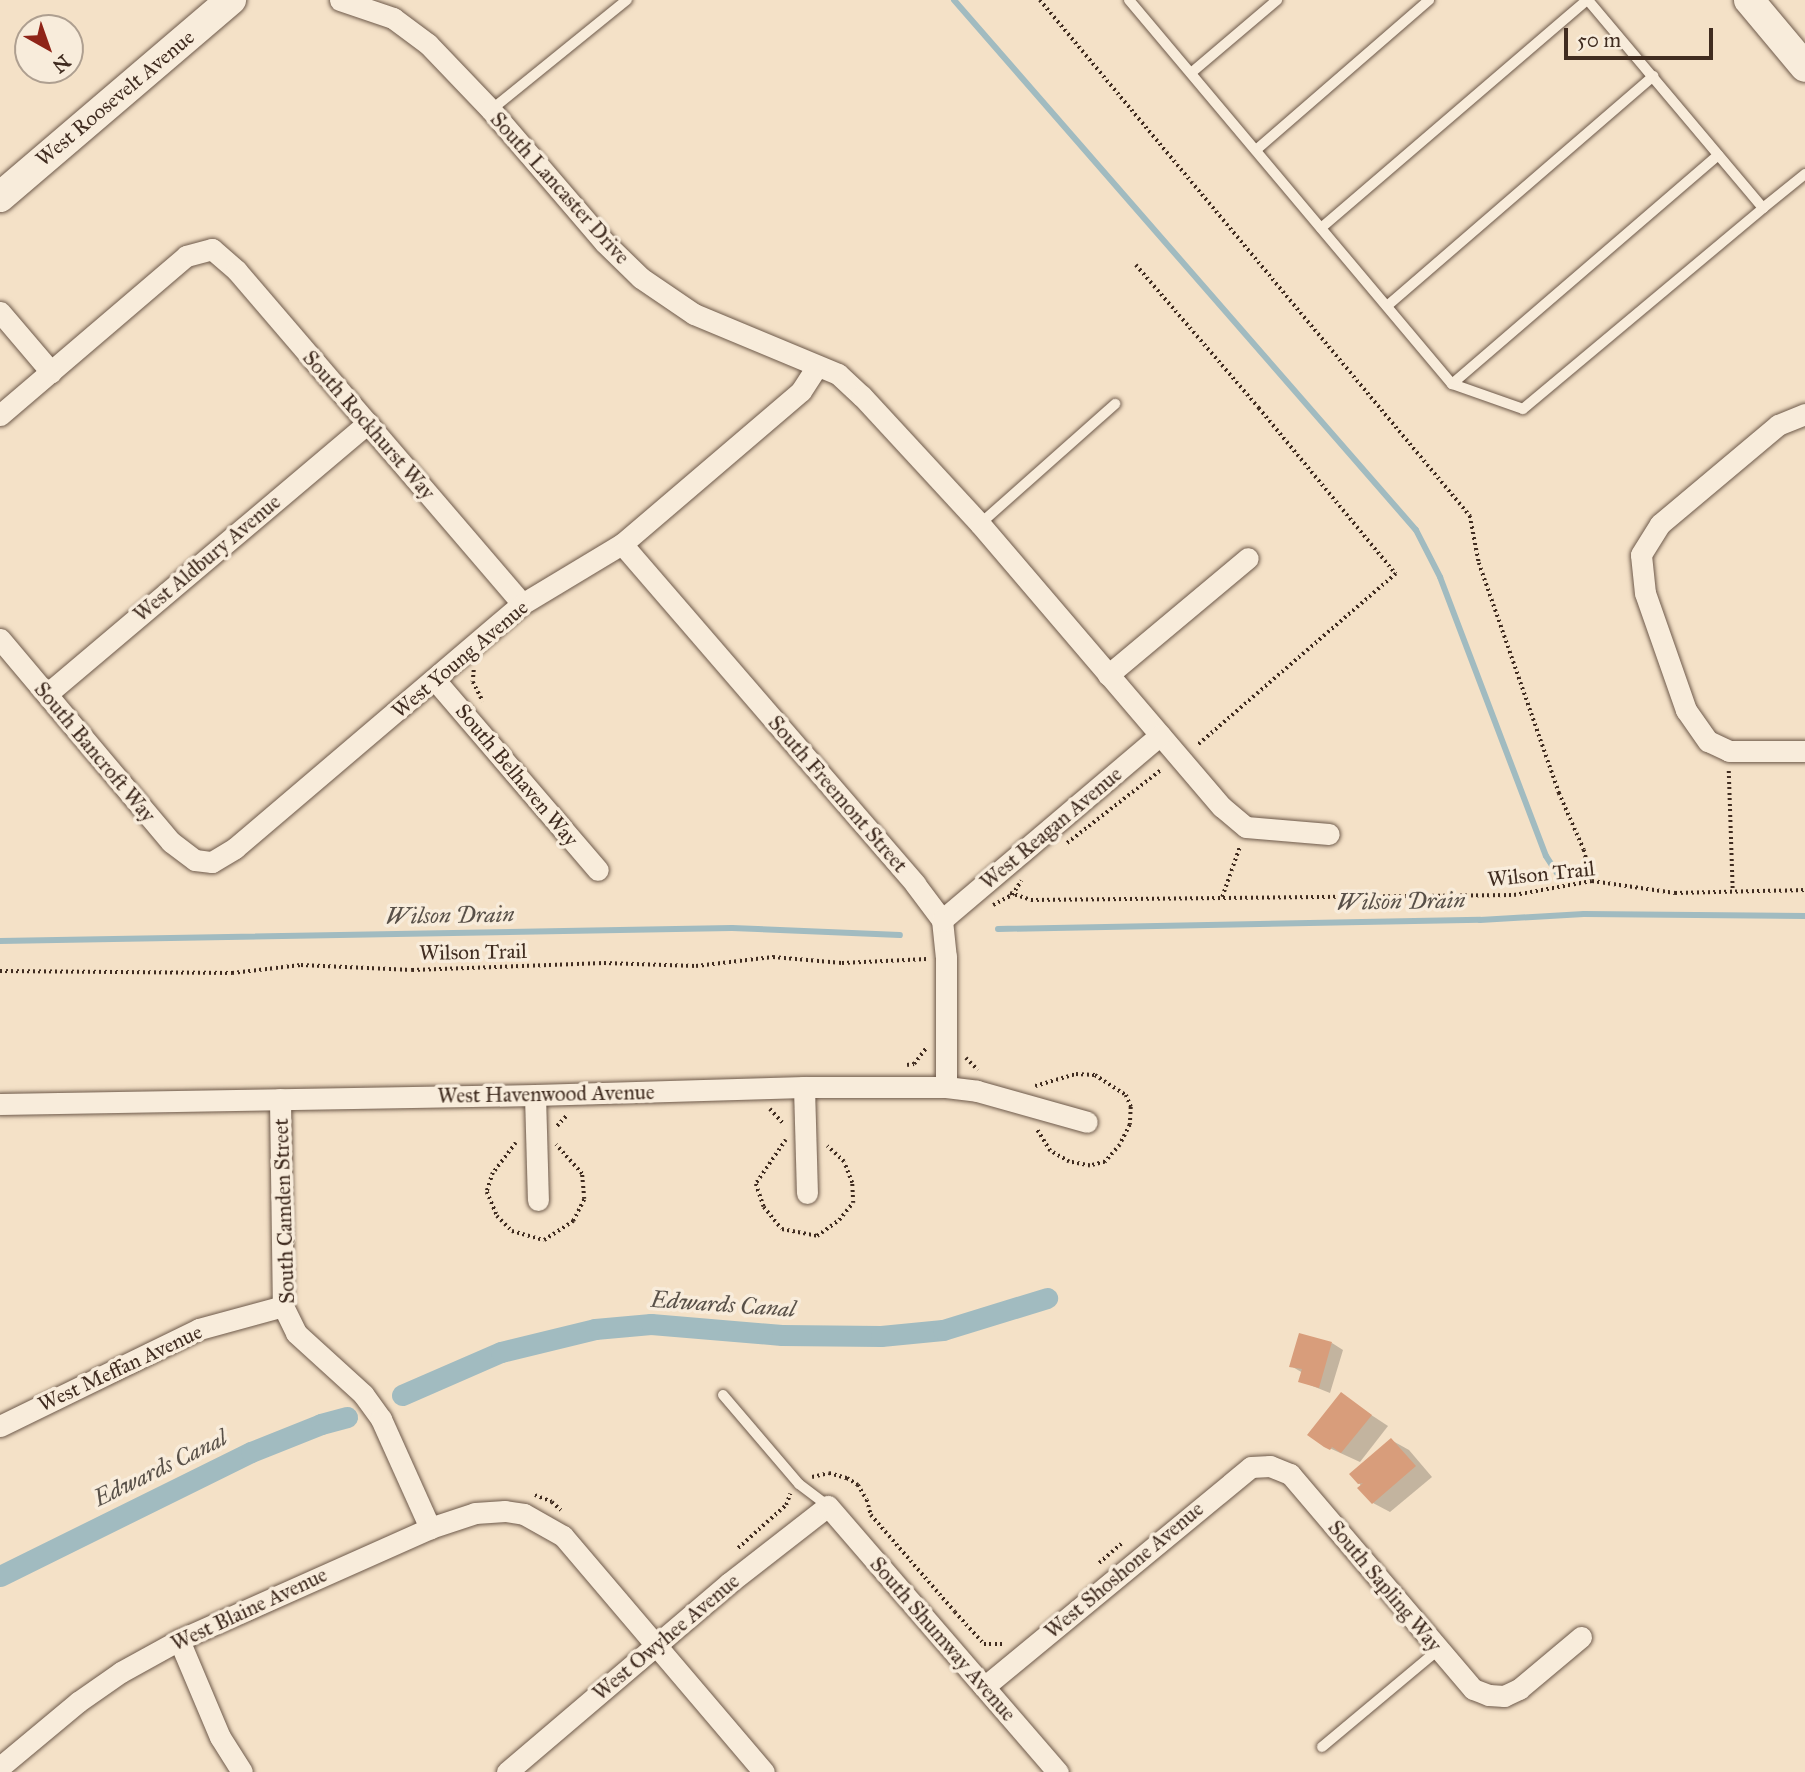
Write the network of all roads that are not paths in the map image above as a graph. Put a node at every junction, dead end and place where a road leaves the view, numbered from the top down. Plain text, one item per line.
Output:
1 (231, 0) edge
2 (340, 0) edge
3 (627, 0) edge
4 (1129, 0) edge
5 (1277, 0) edge
6 (1429, 0) edge
7 (1587, 0) edge
8 (1749, 0) edge
9 (1805, 67) edge
10 (1191, 73) junction
11 (1653, 76) junction
12 (491, 110) junction
13 (1256, 150) junction
14 (1718, 155) junction
15 (1805, 174) edge
16 (0, 197) edge
17 (1763, 208) junction
18 (1321, 228) junction
19 (1387, 306) junction
20 (0, 312) edge
21 (817, 366) junction
22 (51, 372) junction
23 (1452, 384) junction
24 (1115, 404) dead end
25 (1805, 414) edge
26 (0, 415) edge
27 (368, 423) junction
28 (979, 524) junction
29 (622, 544) junction
30 (1248, 558) dead end
31 (522, 604) junction
32 (0, 639) edge
33 (1108, 676) junction
34 (435, 680) junction
35 (47, 694) junction
36 (1160, 735) junction
37 (1805, 751) edge
38 (1329, 834) dead end
39 (195, 860) joint
40 (598, 870) dead end
41 (943, 920) junction
42 (804, 1087) junction
43 (946, 1087) junction
44 (535, 1095) junction
45 (280, 1099) junction
46 (0, 1104) edge
47 (1087, 1122) dead end
48 (807, 1193) dead end
49 (538, 1200) dead end
50 (283, 1306) junction
51 (723, 1395) dead end
52 (0, 1426) edge
53 (1270, 1466) joint
54 (828, 1506) junction
55 (429, 1528) junction
56 (1581, 1637) dead end
57 (179, 1640) junction
58 (657, 1645) junction
59 (1439, 1649) junction
60 (984, 1687) junction
61 (1322, 1747) dead end
62 (0, 1767) edge
63 (243, 1772) edge
64 (507, 1772) edge
65 (764, 1772) edge
66 (1058, 1772) edge

1 - 16 street, West Roosevelt Avenue
2 - 12 street, South Lancaster Drive
3 - 12 lane
4 - 10 lane
5 - 10 lane
6 - 13 lane
7 - 11 lane
7 - 18 lane
8 - 9 street
10 - 13 lane
11 - 14 lane
11 - 19 lane
12 - 21 street, South Lancaster Drive
13 - 18 lane
14 - 17 lane
14 - 23 lane
15 - 17 lane
17 - 23 lane
18 - 19 lane
19 - 23 lane
20 - 22 street
21 - 28 street, South Lancaster Drive
21 - 29 street, West Young Avenue
22 - 26 street
22 - 27 street, South Rockhurst Way
24 - 28 lane
25 - 37 street
27 - 31 street, South Rockhurst Way
27 - 35 street, West Aldbury Avenue
28 - 33 street, South Lancaster Drive
29 - 31 street, West Young Avenue
29 - 41 street, South Freemont Street
30 - 33 street
31 - 34 street, West Young Avenue
32 - 35 street, South Bancroft Way
33 - 36 street, South Lancaster Drive
34 - 39 street, West Young Avenue
34 - 40 street, South Belhaven Way
35 - 39 street, South Bancroft Way
36 - 38 street, South Lancaster Drive
36 - 41 street, West Reagan Avenue
41 - 43 street
42 - 43 street, West Havenwood Avenue
42 - 44 street, West Havenwood Avenue
42 - 48 street
43 - 47 street, West Havenwood Avenue
44 - 45 street, West Havenwood Avenue
44 - 49 street
45 - 46 street, West Havenwood Avenue
45 - 50 street, South Camden Street
50 - 52 street, West Meffan Avenue
50 - 55 street, South Camden Street
51 - 54 lane
53 - 59 street, South Sapling Way
53 - 60 street, West Shoshone Avenue
54 - 58 street, West Owyhee Avenue
54 - 60 street, South Shumway Avenue
55 - 57 street, West Blaine Avenue
55 - 58 street, West Blaine Avenue
56 - 59 street, South Sapling Way
57 - 62 street, West Blaine Avenue
57 - 63 street
58 - 64 street, West Owyhee Avenue
58 - 65 street
59 - 61 lane
60 - 66 street, South Shumway Avenue

